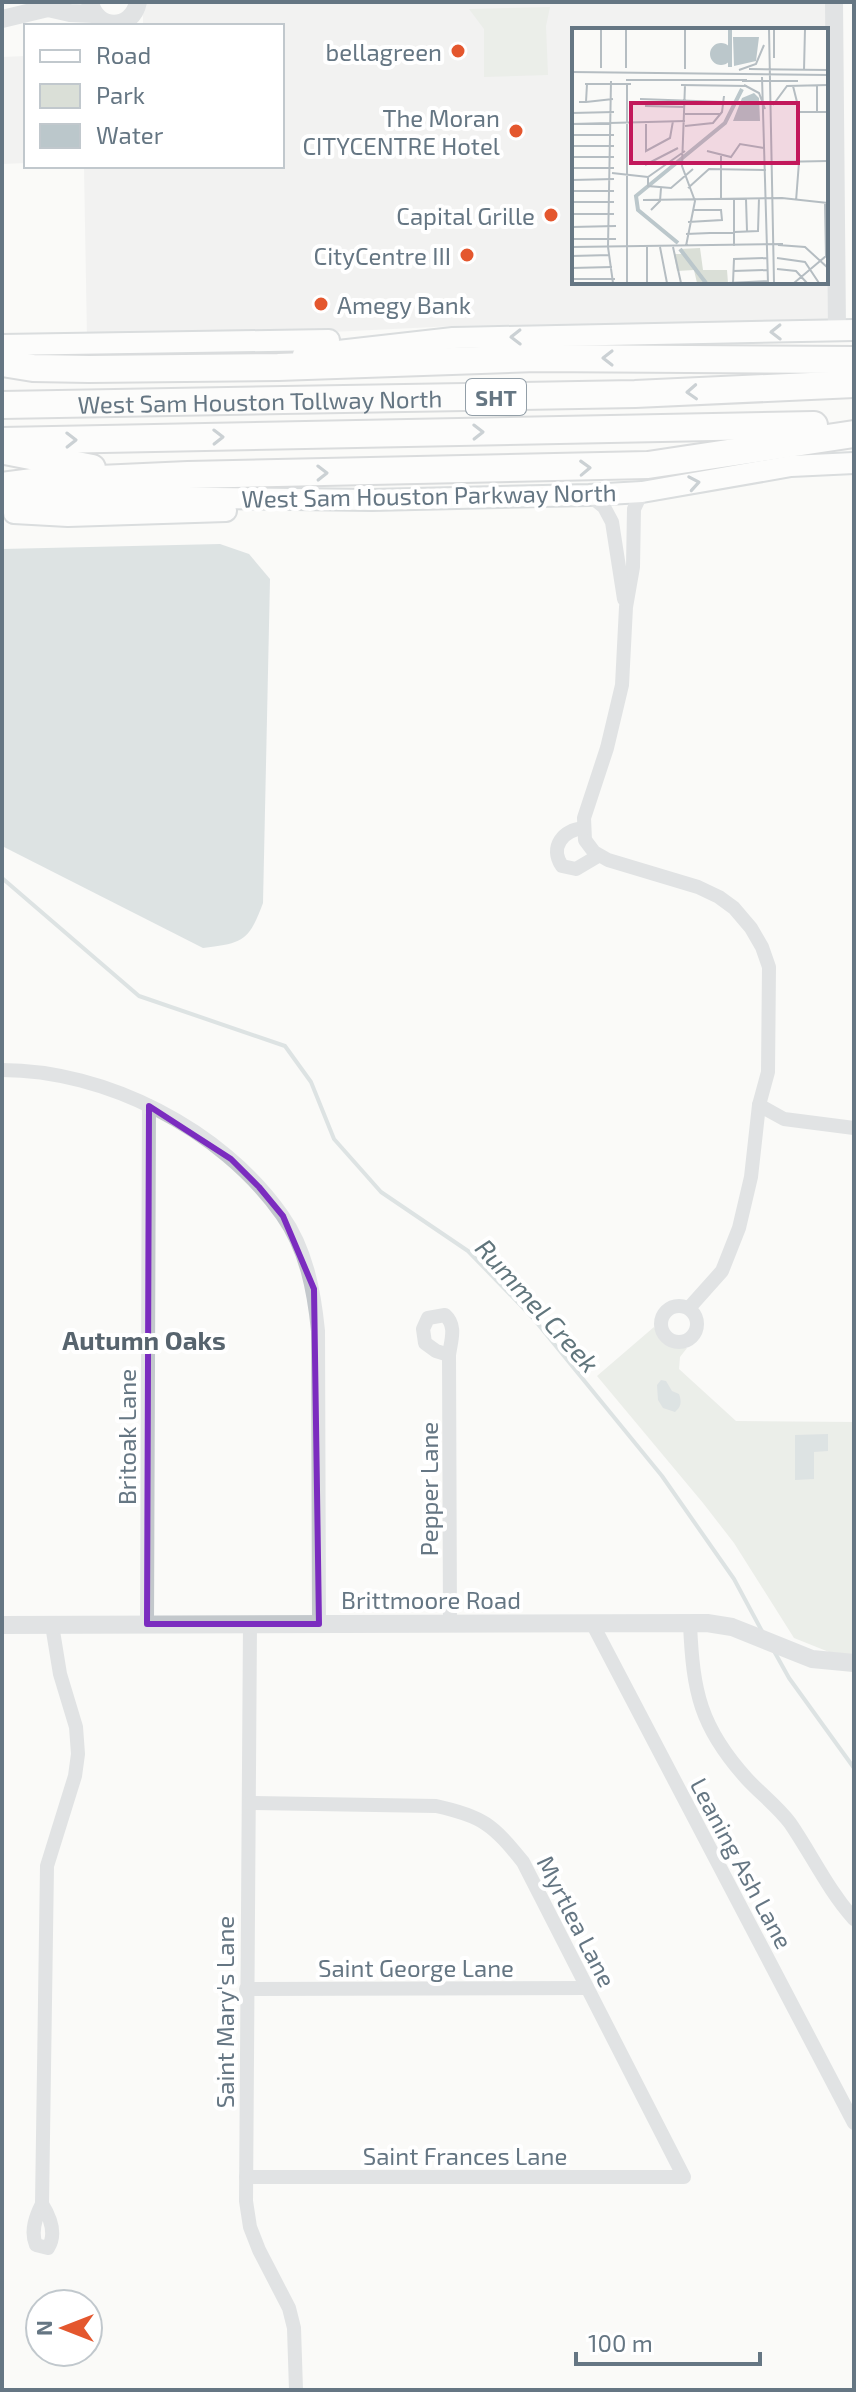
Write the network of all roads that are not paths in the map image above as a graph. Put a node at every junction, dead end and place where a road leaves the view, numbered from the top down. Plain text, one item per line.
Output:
1 (138, 2) edge
2 (834, 2) edge
3 (54, 5) edge
4 (92, 8) edge
5 (2, 19) edge
6 (846, 330) edge
7 (453, 338) junction
8 (2, 345) edge
9 (854, 360) edge
10 (2, 361) edge
11 (278, 367) junction
12 (854, 384) edge
13 (2, 405) edge
14 (2, 411) edge
15 (854, 424) edge
16 (854, 434) edge
17 (2, 441) edge
18 (2, 450) edge
19 (854, 463) edge
20 (188, 475) junction
21 (2, 486) edge
22 (642, 492) junction
23 (589, 495) junction
24 (372, 500) junction
25 (2, 503) edge
26 (2, 513) edge
27 (626, 607) junction
28 (584, 828) junction
29 (598, 856) junction
30 (2, 1070) edge
31 (759, 1105) junction
32 (149, 1106) junction
33 (854, 1128) edge
34 (689, 1308) dead end
35 (449, 1355) dead end
36 (450, 1623) junction
37 (592, 1623) junction
38 (147, 1624) junction
39 (250, 1624) junction
40 (319, 1624) junction
41 (690, 1624) junction
42 (2, 1625) edge
43 (52, 1625) junction
44 (854, 1663) edge
45 (249, 1803) junction
46 (854, 1919) edge
47 (587, 1988) junction
48 (246, 1989) junction
49 (854, 2123) edge
50 (246, 2177) junction
51 (684, 2177) joint
52 (42, 2204) dead end
53 (296, 2390) edge

1 - 4 street
2 - 6 street
3 - 4 street
3 - 5 street
6 -> 7 main road
7 - 8 main road
7 - 10 main road
9 -> 11 highway
10 - 11 highway
11 - 14 highway
12 -> 13 highway, West Sam Houston Tollway North / SHT
17 -> 15 highway, West Sam Houston Tollway North / SHT
20 -> 16 highway
18 - 20 highway
22 -> 19 main road, West Sam Houston Parkway North
20 - 21 highway
22 - 23 main road, West Sam Houston Parkway North
22 - 27 street
23 - 24 main road, West Sam Houston Parkway North
23 - 27 street
24 - 25 main road, West Sam Houston Parkway North
24 - 26 main road
27 - 28 street
28 - 29 street
28 - 29 street
29 - 31 street
30 - 32 street
31 - 33 street
31 - 34 street
32 - 38 street, Britoak Lane
32 - 40 street
35 - 36 street, Pepper Lane
36 - 37 street, Brittmoore Road
36 - 40 street, Brittmoore Road
37 - 41 street, Brittmoore Road
37 - 49 street, Leaning Ash Lane
38 - 39 street, Brittmoore Road
38 - 43 street, Brittmoore Road
39 - 40 street, Brittmoore Road
39 - 45 street, Saint Mary's Lane
41 - 44 street, Brittmoore Road
41 - 46 street
42 - 43 street, Brittmoore Road
43 - 52 street
45 - 47 street, Myrtlea Lane
45 - 48 street, Saint Mary's Lane
47 - 48 street, Saint George Lane
47 - 51 street, Myrtlea Lane
48 - 50 street, Saint Mary's Lane
50 - 51 street, Saint Frances Lane
50 - 53 street, Saint Mary's Lane

